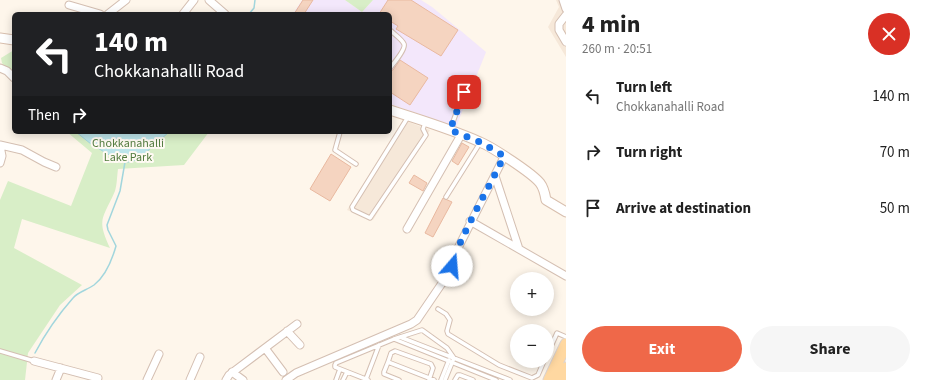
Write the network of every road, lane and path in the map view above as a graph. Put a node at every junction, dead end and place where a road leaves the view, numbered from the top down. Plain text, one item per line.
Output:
1 (126, 0) edge
2 (194, 0) edge
3 (209, 0) edge
4 (563, 0) edge
5 (69, 5) dead end
6 (566, 9) edge
7 (93, 12) edge
8 (111, 12) edge
9 (185, 12) edge
10 (223, 12) edge
11 (566, 15) edge
12 (392, 32) edge
13 (12, 40) edge
14 (1, 41) edge
15 (566, 42) edge
16 (392, 65) edge
17 (0, 68) edge
18 (12, 76) edge
19 (464, 92) dead end
20 (392, 111) edge
21 (409, 116) junction
22 (425, 122) junction
23 (450, 130) junction
24 (339, 134) edge
25 (461, 135) junction
26 (480, 142) junction
27 (0, 146) edge
28 (504, 156) junction
29 (0, 163) edge
30 (356, 164) dead end
31 (56, 167) dead end
32 (495, 176) junction
33 (446, 197) dead end
34 (566, 212) edge
35 (470, 221) junction
36 (407, 229) dead end
37 (519, 249) junction
38 (566, 276) edge
39 (438, 309) dead end
40 (297, 324) dead end
41 (287, 331) junction
42 (400, 337) junction
43 (566, 337) edge
44 (394, 339) junction
45 (554, 340) edge
46 (566, 344) edge
47 (300, 345) dead end
48 (379, 346) junction
49 (265, 348) junction
50 (0, 351) edge
51 (159, 354) dead end
52 (200, 357) dead end
53 (451, 360) junction
54 (34, 361) joint
55 (388, 362) junction
56 (60, 368) junction
57 (541, 368) edge
58 (566, 368) edge
59 (340, 369) junction
60 (232, 372) junction
61 (283, 372) dead end
62 (347, 372) junction
63 (99, 379) edge
64 (429, 379) edge
65 (56, 380) edge
66 (147, 380) edge
67 (190, 380) edge
68 (226, 380) edge
69 (243, 380) edge
70 (286, 380) edge
71 (336, 380) edge
72 (343, 380) edge
73 (367, 380) edge
74 (399, 380) edge
75 (434, 380) edge
76 (441, 380) edge
77 (445, 380) edge
78 (455, 380) edge
79 (473, 380) edge
80 (496, 380) edge
81 (510, 380) edge
82 (549, 380) edge
83 (560, 380) edge

1 - 8 street
2 - 9 street
3 - 10 street
4 - 6 street
5 - 7 street
11 - 15 street
12 - 16 lane
13 - 14 street
17 - 18 street
19 - 23 lane
20 - 21 street
21 - 22 street
21 - 22 lane
22 - 23 street
23 - 25 street
24 - 30 lane
25 - 26 street
25 - 36 street
26 - 28 street
26 - 33 lane
27 - 29 street
27 - 31 street
28 - 32 street
28 - 34 street
32 - 35 street
32 - 37 street
35 - 37 street
35 - 70 street
37 - 38 street
39 - 57 lane
40 - 41 street
41 - 47 street
41 - 49 street
42 - 44 lane
42 - 53 lane
42 - 53 lane
43 - 45 lane
44 - 48 lane
44 - 53 lane
46 - 82 main road
48 - 59 lane
48 - 73 lane
49 - 60 street
49 - 61 street
50 - 54 lane
51 - 66 street
52 - 67 street
53 - 76 lane
53 - 77 lane
53 - 80 lane
53 - 81 lane
54 - 56 street
55 - 64 lane
55 - 64 lane
55 - 74 lane
56 - 63 street
56 - 65 street
58 - 83 main road
59 - 62 lane
59 - 71 lane
60 - 68 street
60 - 69 street
62 - 72 lane
62 - 73 lane
64 - 75 lane
78 - 79 lane

